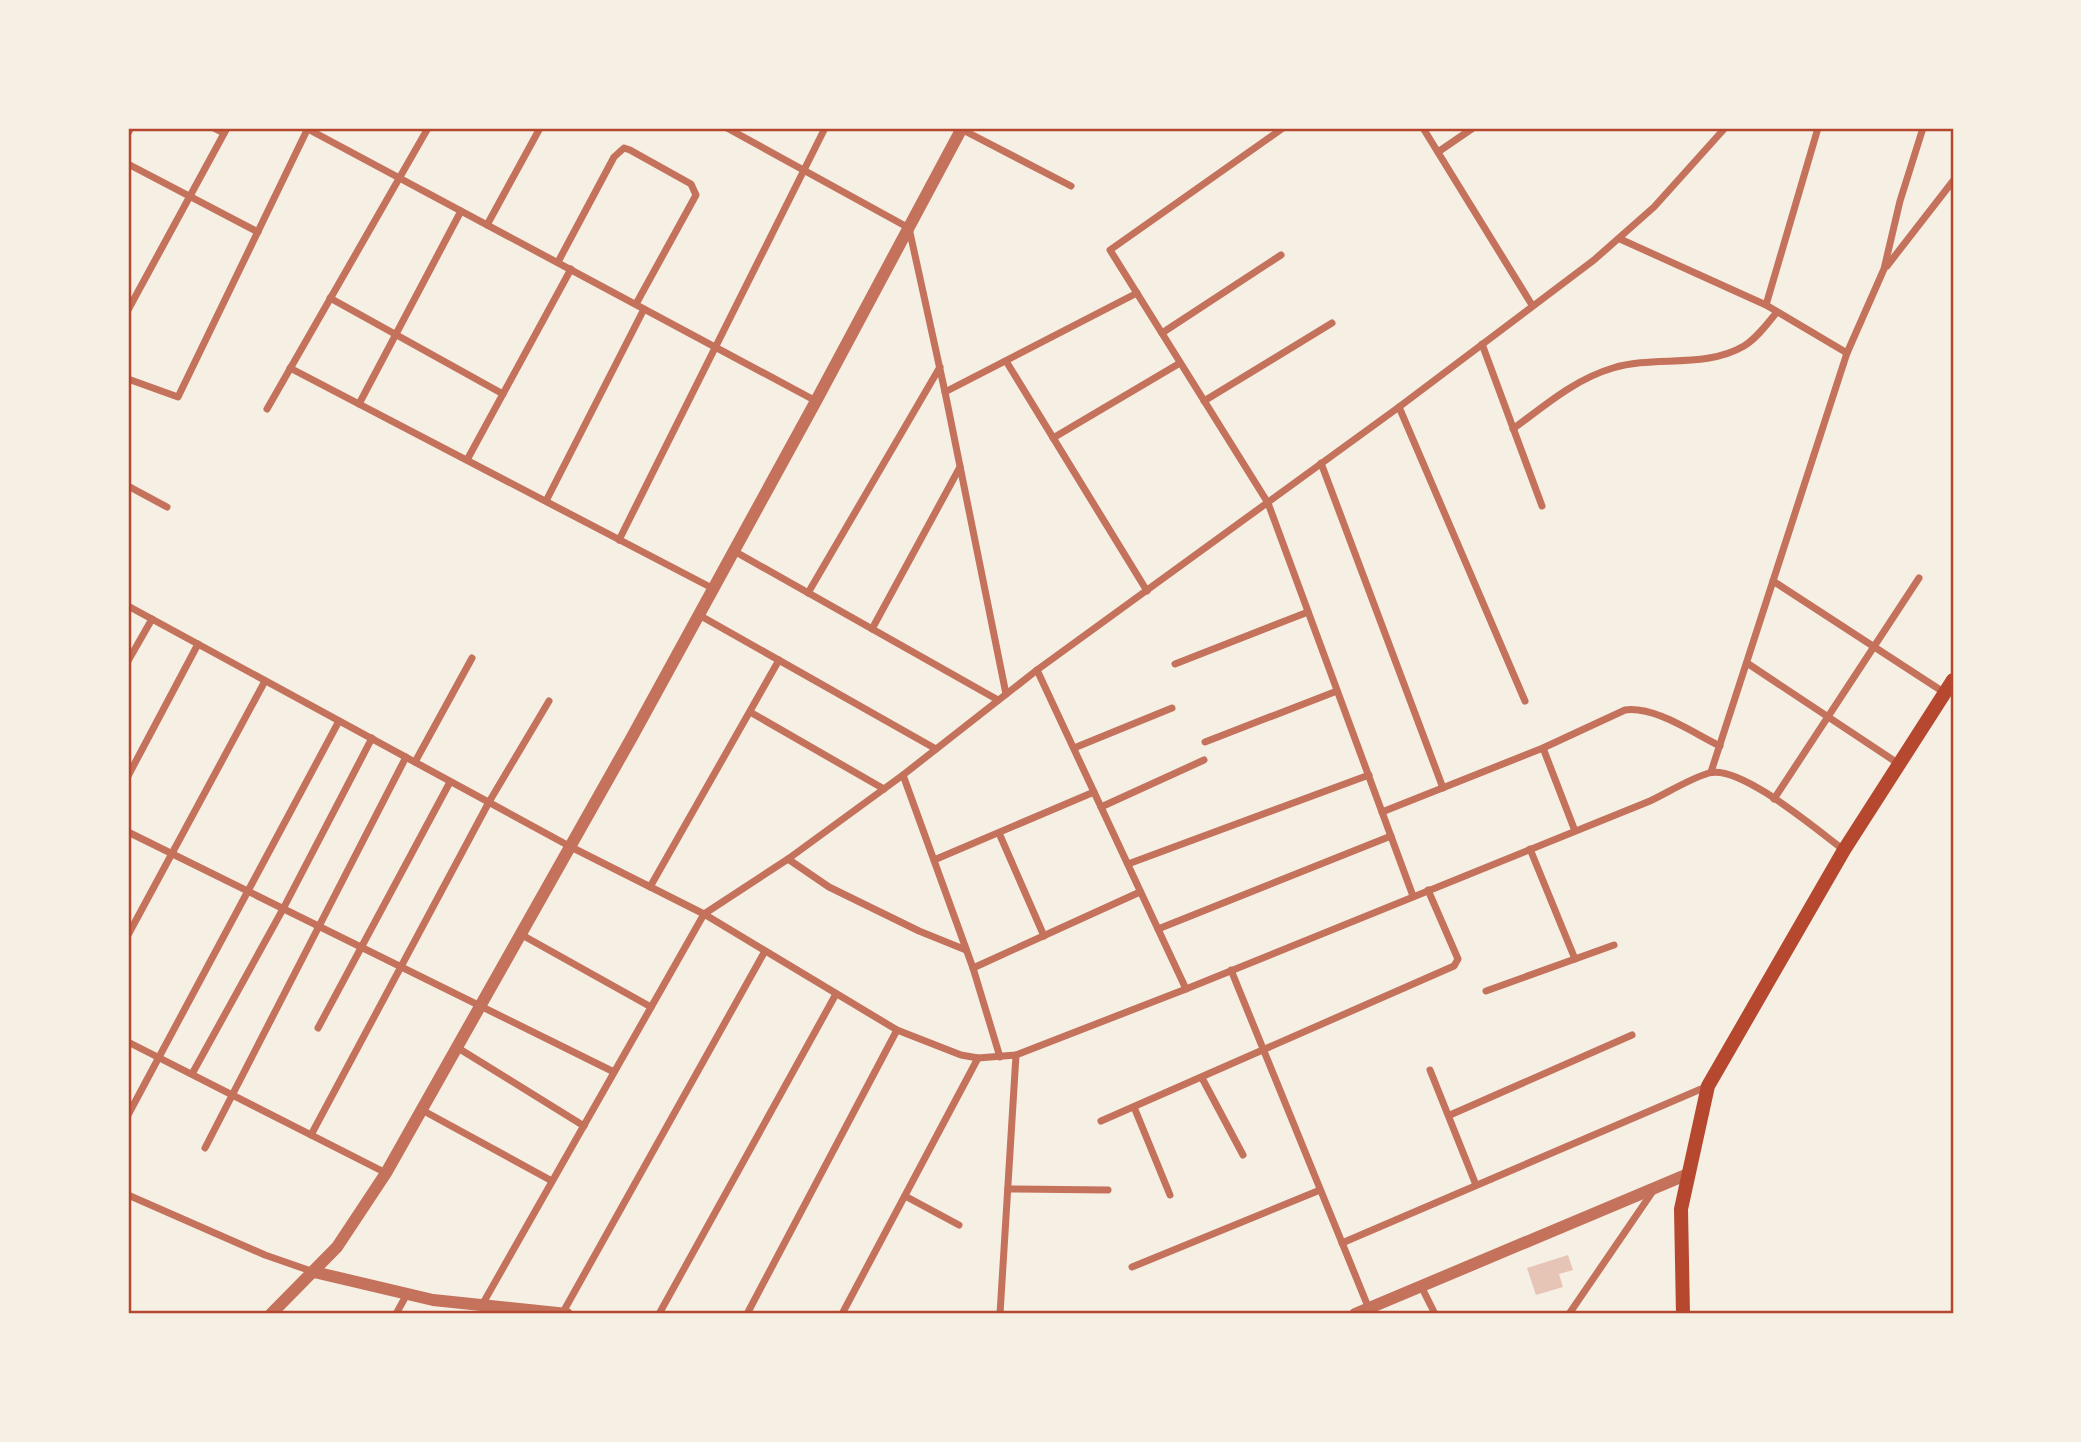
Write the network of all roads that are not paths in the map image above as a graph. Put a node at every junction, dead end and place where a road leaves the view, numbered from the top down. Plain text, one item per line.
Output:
1 (131, 128) edge
2 (214, 128) edge
3 (307, 128) edge
4 (428, 128) edge
5 (540, 128) edge
6 (727, 128) edge
7 (825, 128) edge
8 (962, 128) edge
9 (1283, 128) edge
10 (1423, 128) edge
11 (1473, 128) edge
12 (1725, 128) edge
13 (1818, 128) edge
14 (1923, 128) edge
15 (225, 130) edge
16 (128, 133) edge
17 (1438, 152) junction
18 (128, 164) edge
19 (804, 170) junction
20 (400, 178) junction
21 (1953, 181) edge
22 (1071, 186) dead end
23 (189, 197) junction
24 (461, 211) junction
25 (488, 225) junction
26 (909, 228) junction
27 (258, 232) junction
28 (1620, 239) junction
29 (1281, 255) dead end
30 (558, 262) junction
31 (570, 269) junction
32 (1884, 269) junction
33 (1137, 293) junction
34 (330, 299) junction
35 (1532, 305) junction
36 (1766, 305) junction
37 (640, 307) junction
38 (128, 310) edge
39 (1777, 312) junction
40 (1332, 323) dead end
41 (1162, 333) junction
42 (394, 334) junction
43 (1482, 344) junction
44 (716, 347) junction
45 (1847, 353) junction
46 (1006, 361) junction
47 (1180, 363) junction
48 (940, 367) junction
49 (290, 368) junction
50 (128, 379) edge
51 (945, 392) junction
52 (503, 394) junction
53 (816, 401) junction
54 (1204, 401) junction
55 (359, 404) junction
56 (1399, 407) junction
57 (267, 409) dead end
58 (1513, 429) junction
59 (1054, 438) junction
60 (467, 460) junction
61 (1321, 463) junction
62 (960, 467) junction
63 (128, 486) edge
64 (546, 501) junction
65 (1268, 503) junction
66 (1542, 506) dead end
67 (167, 507) dead end
68 (620, 540) junction
69 (734, 551) junction
70 (1919, 578) dead end
71 (1773, 581) junction
72 (712, 589) junction
73 (1147, 591) junction
74 (808, 593) junction
75 (128, 606) edge
76 (1308, 612) junction
77 (699, 615) junction
78 (152, 619) junction
79 (872, 629) junction
80 (198, 644) junction
81 (1874, 647) junction
82 (471, 658) dead end
83 (779, 660) junction
84 (128, 661) edge
85 (1746, 663) junction
86 (1175, 664) dead end
87 (1037, 670) junction
88 (1953, 680) edge
89 (265, 681) junction
90 (1338, 691) junction
91 (1945, 693) junction
92 (1006, 694) junction
93 (998, 700) junction
94 (549, 701) dead end
95 (1525, 701) dead end
96 (1172, 708) dead end
97 (750, 712) junction
98 (1828, 717) junction
99 (339, 721) junction
100 (372, 738) junction
101 (1205, 743) dead end
102 (1720, 747) junction
103 (1074, 748) junction
104 (1544, 748) junction
105 (936, 749) junction
106 (406, 757) junction
107 (1204, 760) dead end
108 (415, 762) junction
109 (1899, 764) junction
110 (1711, 772) junction
111 (903, 775) junction
112 (1369, 775) junction
113 (128, 776) edge
114 (450, 782) junction
115 (1443, 788) junction
116 (884, 789) junction
117 (1094, 792) junction
118 (1774, 799) junction
119 (489, 802) junction
120 (1101, 807) junction
121 (1382, 812) junction
122 (1575, 831) junction
123 (128, 832) edge
124 (999, 832) junction
125 (1391, 836) junction
126 (570, 847) junction
127 (1530, 849) junction
128 (1844, 850) junction
129 (172, 854) junction
130 (788, 859) junction
131 (934, 860) junction
132 (1128, 864) junction
133 (650, 887) junction
134 (1428, 890) junction
135 (247, 891) junction
136 (1140, 892) junction
137 (1413, 896) junction
138 (283, 909) junction
139 (704, 914) junction
140 (319, 927) junction
141 (1157, 929) junction
142 (128, 935) edge
143 (522, 935) junction
144 (1044, 936) junction
145 (1614, 945) dead end
146 (361, 947) junction
147 (966, 950) junction
148 (765, 951) junction
149 (1575, 959) junction
150 (400, 967) junction
151 (973, 968) junction
152 (1231, 970) junction
153 (1186, 989) junction
154 (1486, 991) dead end
155 (836, 994) junction
156 (481, 1007) junction
157 (651, 1007) junction
158 (318, 1028) dead end
159 (897, 1030) junction
160 (1632, 1035) dead end
161 (128, 1042) edge
162 (458, 1048) junction
163 (1263, 1051) junction
164 (1016, 1055) junction
165 (158, 1057) junction
166 (1000, 1057) junction
167 (978, 1058) junction
168 (1430, 1070) dead end
169 (614, 1072) junction
170 (192, 1074) junction
171 (1202, 1078) junction
172 (1708, 1086) junction
173 (232, 1095) junction
174 (1135, 1107) junction
175 (422, 1110) junction
176 (128, 1115) edge
177 (1450, 1115) junction
178 (1101, 1121) dead end
179 (584, 1126) junction
180 (312, 1135) junction
181 (205, 1148) dead end
182 (1243, 1155) dead end
183 (386, 1173) junction
184 (1688, 1174) junction
185 (552, 1181) junction
186 (1476, 1185) junction
187 (1008, 1189) junction
188 (1108, 1190) dead end
189 (1320, 1190) junction
190 (1654, 1190) junction
191 (128, 1195) edge
192 (1170, 1195) dead end
193 (905, 1196) junction
194 (959, 1225) dead end
195 (1342, 1243) junction
196 (1132, 1267) dead end
197 (314, 1272) junction
198 (1422, 1288) junction
199 (407, 1294) junction
200 (482, 1305) junction
201 (454, 1308) edge
202 (1369, 1309) junction
203 (271, 1314) edge
204 (396, 1314) edge
205 (562, 1314) edge
206 (567, 1314) edge
207 (659, 1314) edge
208 (747, 1314) edge
209 (842, 1314) edge
210 (1000, 1314) edge
211 (1355, 1314) edge
212 (1435, 1314) edge
213 (1569, 1314) edge
214 (1683, 1314) edge

1 - 16 street
2 - 15 street
3 - 20 street
3 - 27 street
4 - 20 street
5 - 25 street
6 - 19 street
7 - 19 street
8 - 22 street
8 - 26 street
9 - 33 street
10 - 17 street
11 - 17 street
12 - 28 street
13 - 36 street
14 - 32 street
15 - 23 street
17 - 35 street
18 - 23 street
19 - 26 street
19 - 44 street
20 - 24 street
20 - 34 street
21 - 32 street
23 - 27 street
23 - 38 street
24 - 25 street
24 - 42 street
25 - 30 street
26 - 48 street
26 - 53 street
27 - 50 street
28 - 35 street
28 - 36 street
29 - 41 street
30 - 31 street
30 - 37 street
31 - 37 street
31 - 52 street
32 - 45 street
33 - 41 street
33 - 46 street
34 - 42 street
34 - 49 street
35 - 43 street
36 - 39 street
37 - 44 street
37 - 64 street
39 - 45 street
39 - 58 street
40 - 54 street
41 - 47 street
42 - 52 street
42 - 55 street
43 - 56 street
43 - 58 street
44 - 53 street
44 - 68 street
45 - 71 street
46 - 51 street
46 - 59 street
47 - 54 street
47 - 59 street
48 - 51 street
48 - 74 street
49 - 55 street
49 - 57 street
51 - 62 street
52 - 60 street
53 - 69 street
54 - 65 street
55 - 60 street
56 - 61 street
56 - 95 street
58 - 66 street
59 - 73 street
60 - 64 street
61 - 65 street
61 - 115 street
62 - 79 street
62 - 92 street
63 - 67 street
64 - 68 street
65 - 73 street
65 - 76 street
68 - 72 street
69 - 72 street
69 - 74 street
70 - 81 street
71 - 81 street
71 - 85 street
72 - 77 street
73 - 87 street
74 - 79 street
75 - 78 street
76 - 86 street
76 - 90 street
77 - 83 street
77 - 126 street
78 - 80 street
78 - 84 street
79 - 93 street
80 - 89 street
80 - 113 street
81 - 91 street
81 - 98 street
82 - 108 street
83 - 97 street
83 - 105 street
85 - 98 street
85 - 102 street
87 - 92 street
87 - 103 street
88 - 91 main road
89 - 99 street
89 - 129 street
90 - 101 street
90 - 112 street
91 - 109 main road
92 - 93 street
93 - 105 street
94 - 119 street
96 - 103 street
97 - 116 street
97 - 133 street
98 - 109 street
98 - 118 street
99 - 100 street
99 - 135 street
100 - 106 street
100 - 138 street
102 - 104 street
102 - 110 street
103 - 117 street
104 - 115 street
104 - 122 street
105 - 111 street
106 - 108 street
106 - 140 street
107 - 120 street
108 - 114 street
109 - 128 main road
110 - 118 street
110 - 122 street
111 - 116 street
111 - 131 street
112 - 121 street
112 - 132 street
114 - 119 street
114 - 146 street
115 - 121 street
116 - 130 street
117 - 120 street
117 - 124 street
118 - 128 street
119 - 126 street
119 - 150 street
120 - 132 street
121 - 125 street
122 - 127 street
123 - 129 street
124 - 131 street
124 - 144 street
125 - 137 street
125 - 141 street
126 - 133 street
126 - 143 street
127 - 134 street
127 - 149 street
128 - 172 main road
129 - 135 street
129 - 142 street
130 - 139 street
130 - 147 street
131 - 147 street
132 - 136 street
133 - 139 street
134 - 137 street
134 - 163 street
135 - 138 street
135 - 165 street
136 - 141 street
136 - 144 street
137 - 152 street
138 - 140 street
138 - 170 street
139 - 148 street
139 - 157 street
140 - 146 street
140 - 173 street
141 - 153 street
143 - 156 street
143 - 157 street
144 - 151 street
145 - 149 street
146 - 150 street
146 - 158 street
147 - 151 street
148 - 155 street
148 - 205 street
149 - 154 street
150 - 156 street
150 - 180 street
151 - 166 street
152 - 153 street
152 - 163 street
153 - 164 street
155 - 159 street
155 - 207 street
156 - 162 street
156 - 169 street
157 - 169 street
159 - 167 street
159 - 208 street
160 - 177 street
161 - 165 street
162 - 175 street
162 - 179 street
163 - 171 street
163 - 189 street
164 - 166 street
164 - 187 street
165 - 170 street
165 - 176 street
166 - 167 street
167 - 193 street
168 - 177 street
169 - 179 street
170 - 173 street
171 - 174 street
171 - 182 street
172 - 184 main road
172 - 186 street
173 - 180 street
173 - 181 street
174 - 178 street
174 - 192 street
175 - 183 street
175 - 185 street
177 - 186 street
179 - 185 street
180 - 183 street
183 - 197 street
184 - 190 street
184 - 214 main road
185 - 200 street
186 - 195 street
187 - 188 street
187 - 210 street
189 - 195 street
189 - 196 street
190 - 198 street
190 - 213 street
191 - 197 street
193 - 194 street
193 - 209 street
195 - 202 street
197 - 199 street
197 - 203 street
198 - 202 street
198 - 212 street
199 - 201 street
199 - 204 street
200 - 201 street
200 - 205 street
202 - 211 street
205 - 206 street

